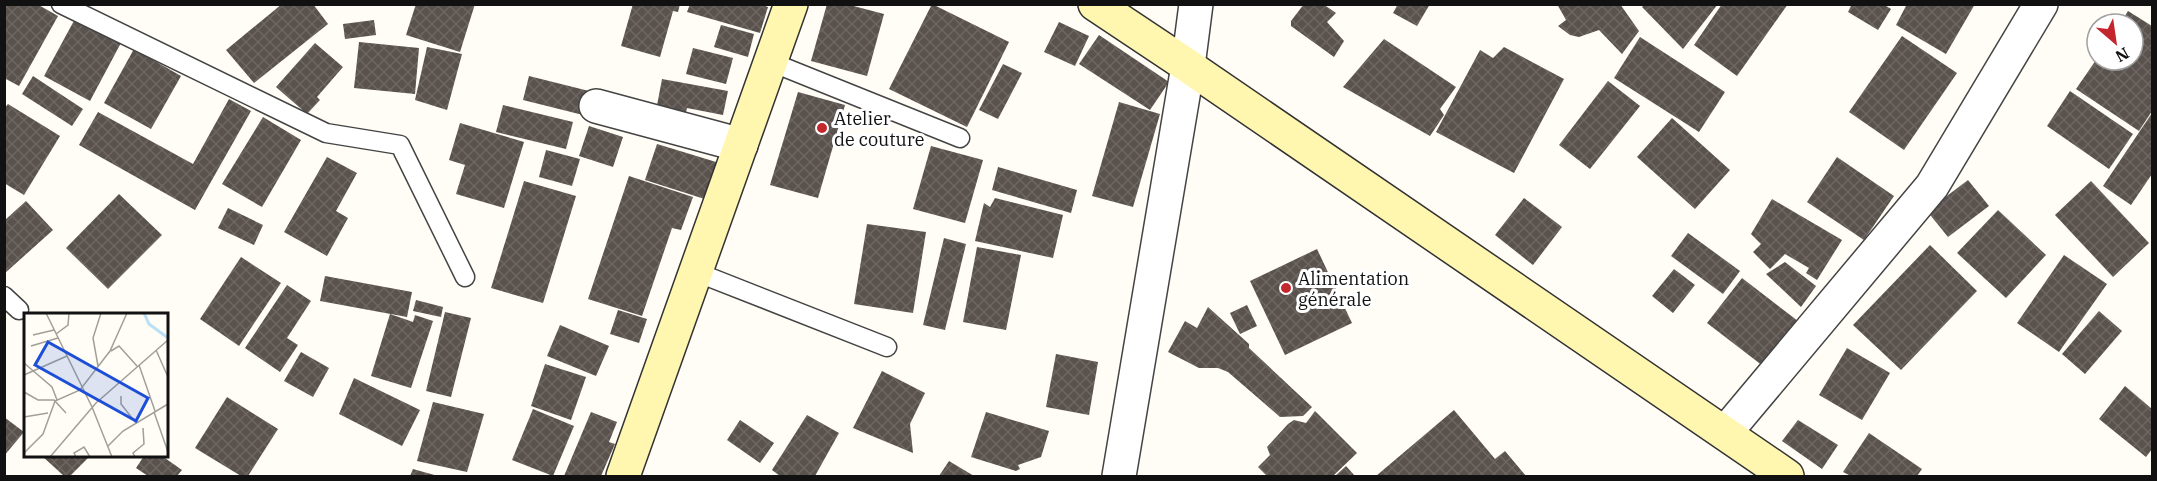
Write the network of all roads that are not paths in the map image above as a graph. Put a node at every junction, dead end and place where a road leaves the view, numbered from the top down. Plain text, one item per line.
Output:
1 (61, 4) edge
2 (791, 4) edge
3 (1095, 4) edge
4 (1196, 4) edge
5 (2041, 4) edge
6 (771, 62) junction
7 (1188, 66) junction
8 (596, 106) dead end
9 (960, 138) dead end
10 (741, 145) junction
11 (696, 272) junction
12 (465, 277) dead end
13 (4, 296) edge
14 (19, 310) dead end
15 (887, 347) dead end
16 (1725, 433) junction
17 (623, 477) edge
18 (1119, 477) edge
19 (1787, 477) edge

1 - 12 lane
2 - 6 street
3 - 7 street
4 - 7 street
5 - 16 street
6 - 9 lane
6 - 10 street
7 - 16 street
7 - 18 street
8 - 10 street
10 - 11 street
11 - 15 lane
11 - 17 street
13 - 14 lane
16 - 19 street

